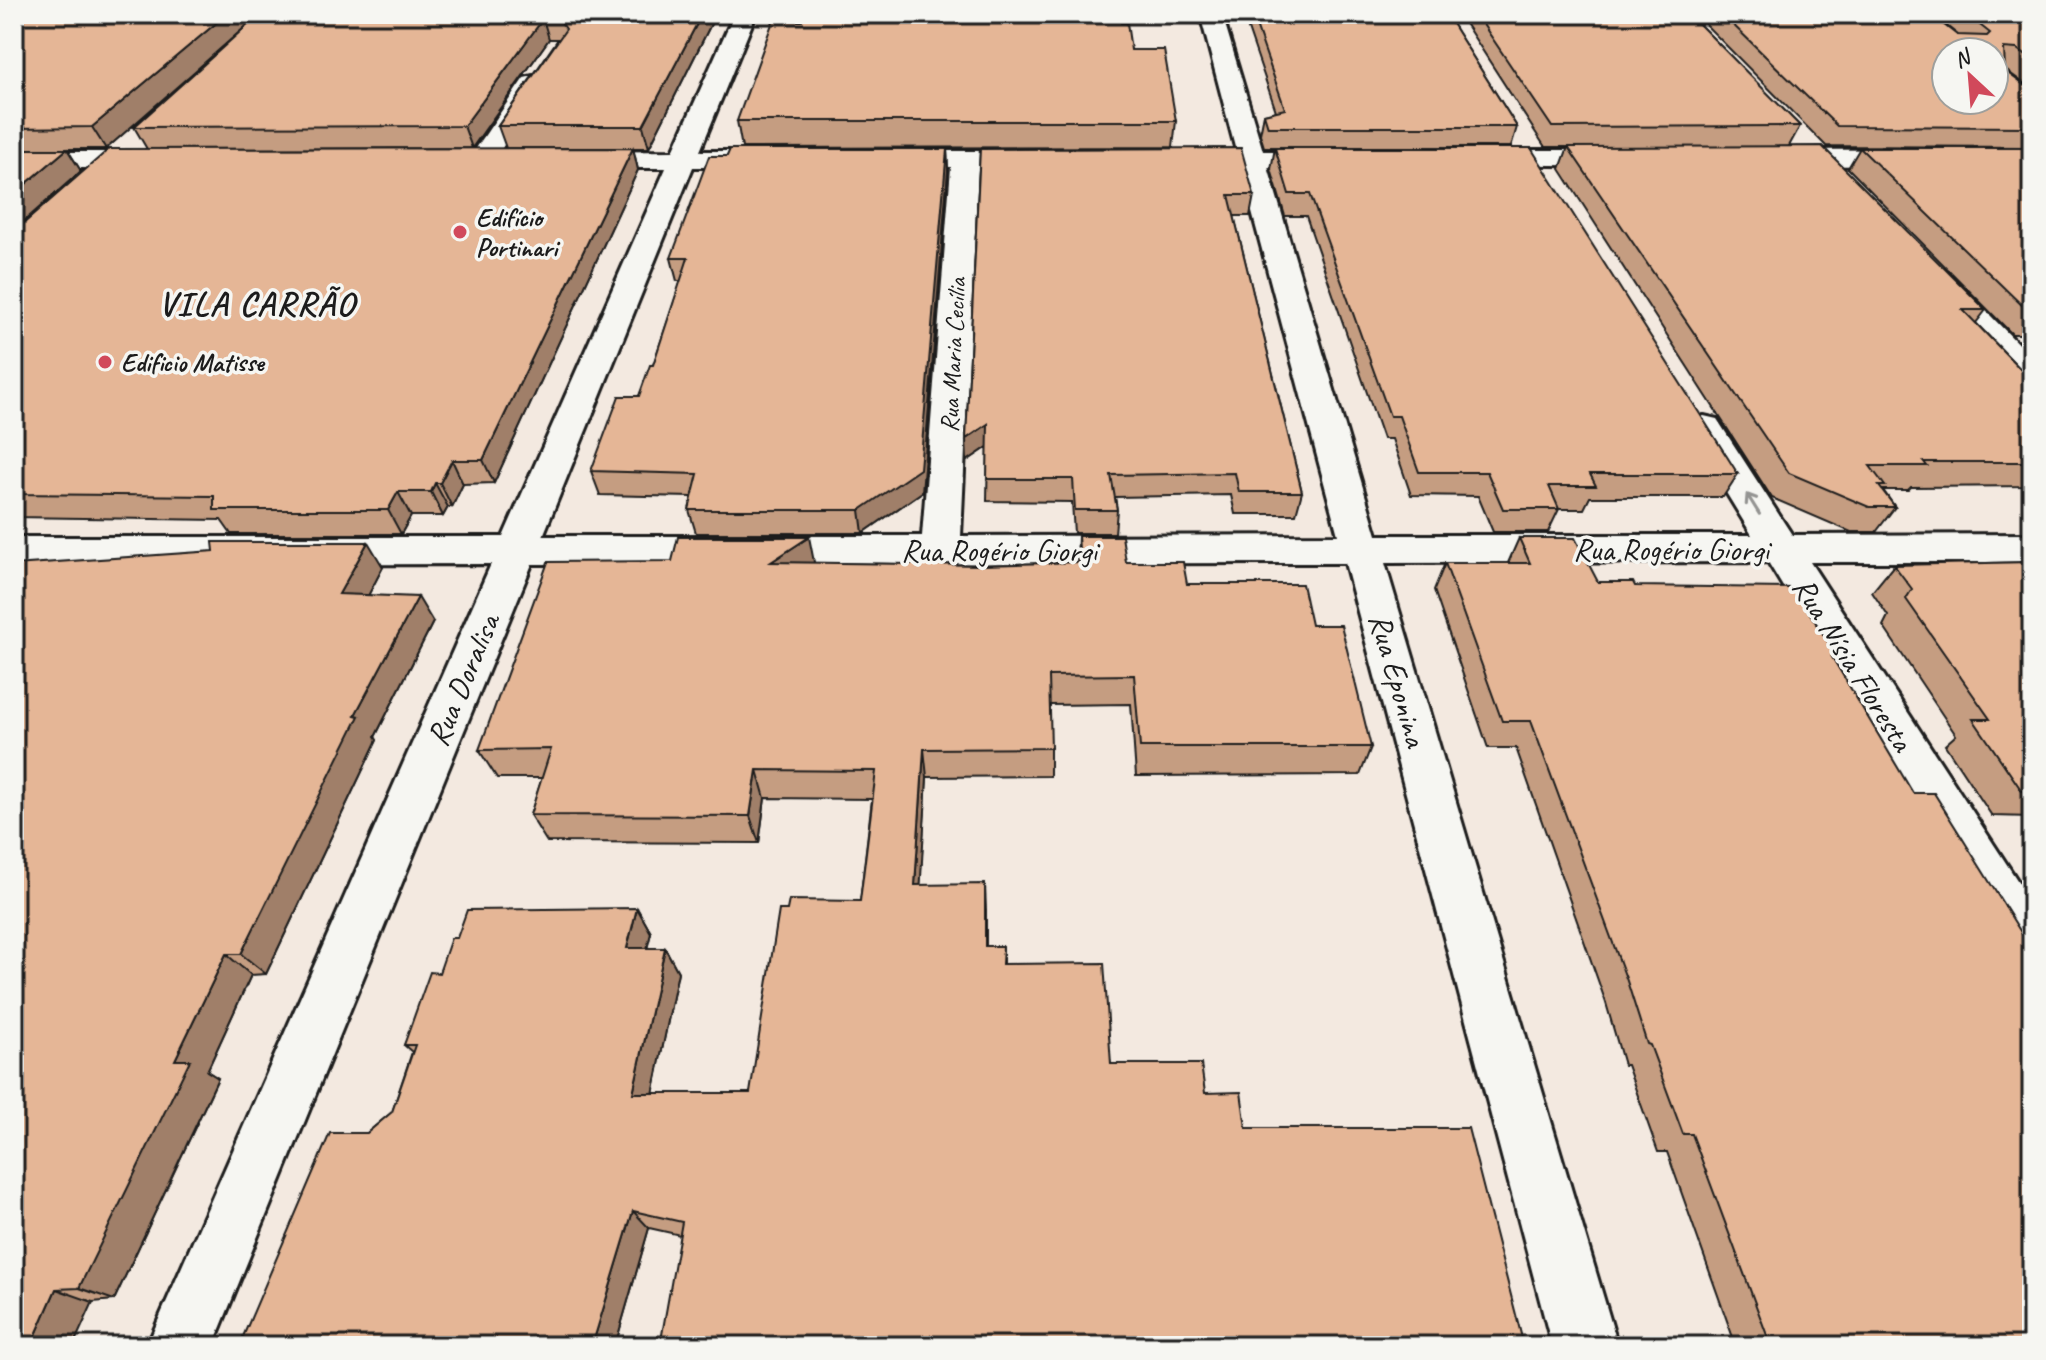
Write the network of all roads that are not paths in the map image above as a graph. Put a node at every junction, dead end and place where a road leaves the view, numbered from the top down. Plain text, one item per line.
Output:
1 (745, 14) edge
2 (1211, 14) edge
3 (549, 60) edge
4 (1798, 135) edge
5 (136, 139) edge
6 (1526, 143) junction
7 (1819, 157) junction
8 (2032, 157) edge
9 (1456, 158) edge
10 (1645, 158) edge
11 (1740, 158) edge
12 (684, 159) junction
13 (793, 159) edge
14 (855, 159) edge
15 (965, 159) junction
16 (1069, 159) edge
17 (1159, 159) edge
18 (1253, 159) junction
19 (1362, 159) edge
20 (14, 160) edge
21 (113, 160) junction
22 (177, 160) edge
23 (449, 160) edge
24 (481, 160) junction
25 (511, 160) edge
26 (556, 160) edge
27 (1840, 179) edge
28 (80, 190) edge
29 (1557, 196) edge
30 (1915, 256) edge
31 (2032, 377) edge
32 (1681, 392) edge
33 (1781, 548) junction
34 (2032, 548) edge
35 (518, 550) junction
36 (941, 550) junction
37 (14, 551) edge
38 (1361, 551) junction
39 (2032, 949) edge
40 (180, 1346) edge
41 (1585, 1346) edge

1 - 12 street, Rua Doralisa
2 - 18 street, Rua Eponina
3 - 24 street
4 - 7 street
5 - 21 street
6 - 9 street
6 - 10 street
6 - 29 street
7 - 8 street
7 - 11 street
7 - 27 street
12 - 13 street
12 - 26 street
12 - 35 street, Rua Doralisa
14 - 15 street
15 - 16 street
15 - 36 street, Rua Maria Cecília
17 - 18 street
18 - 19 street
18 - 38 street, Rua Eponina
20 - 21 street
21 - 22 street
21 - 28 street
23 - 24 street
24 - 25 street
30 - 31 street
33 -> 32 street, Rua Nísia Floresta
33 - 34 street, Rua Rogério Giorgi
33 - 38 street, Rua Rogério Giorgi
33 - 39 street, Rua Nísia Floresta
35 - 36 street, Rua Rogério Giorgi
35 - 37 street, Rua Rogério Giorgi
35 - 40 street, Rua Doralisa
36 - 38 street, Rua Rogério Giorgi
38 - 41 street, Rua Eponina

